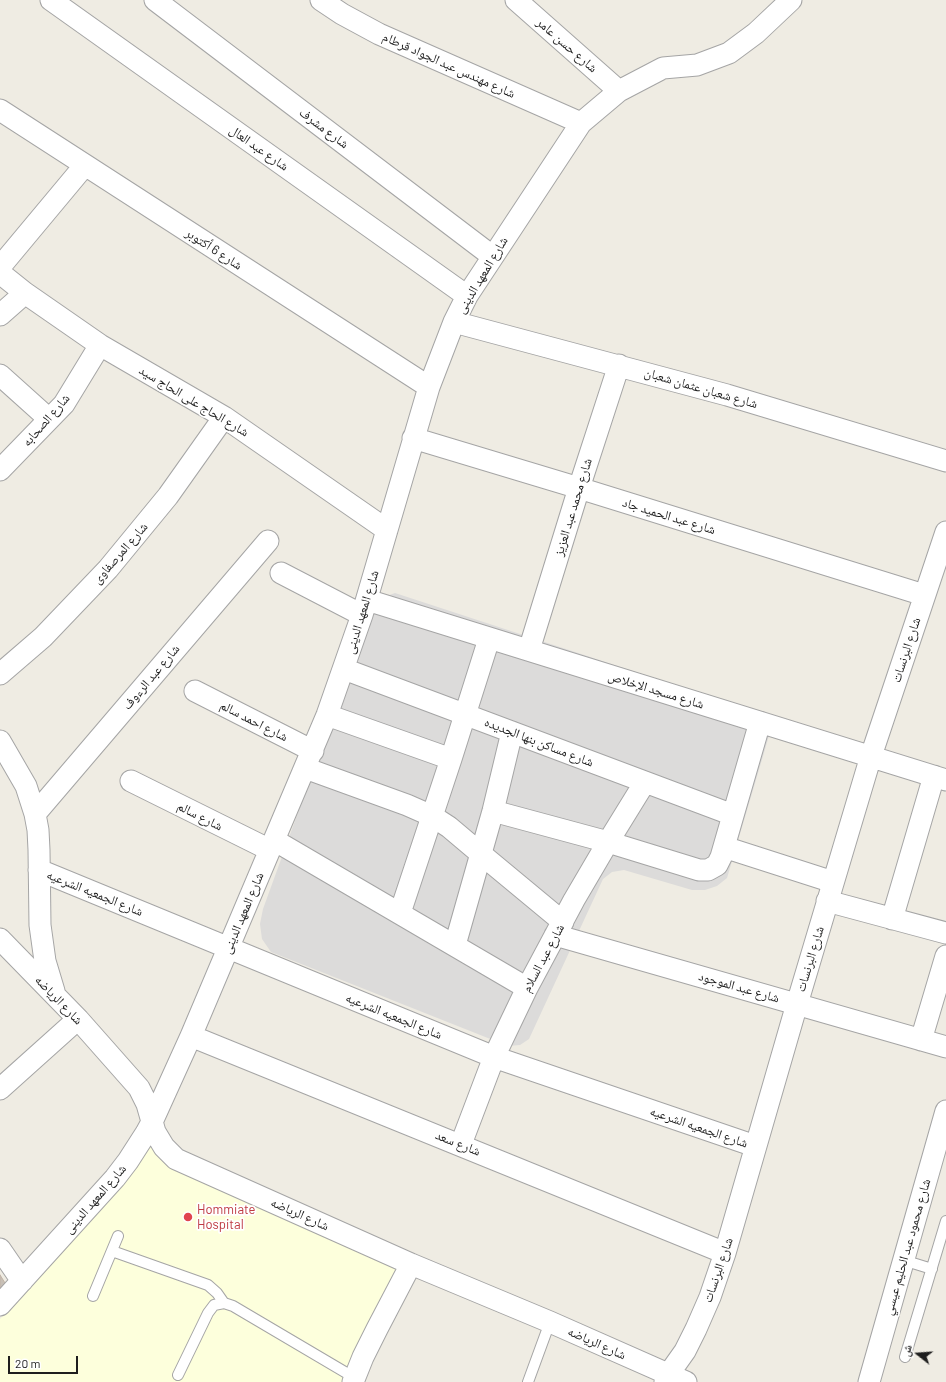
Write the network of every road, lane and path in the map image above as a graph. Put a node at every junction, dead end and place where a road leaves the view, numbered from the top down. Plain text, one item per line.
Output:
1 (51, 0) edge
2 (156, 0) edge
3 (321, 0) edge
4 (516, 0) edge
5 (782, 3) edge
6 (619, 91) junction
7 (0, 110) edge
8 (581, 123) junction
9 (85, 165) junction
10 (492, 256) junction
11 (0, 267) edge
12 (0, 273) edge
13 (25, 294) junction
14 (467, 296) junction
15 (0, 315) edge
16 (454, 322) junction
17 (100, 345) junction
18 (619, 365) junction
19 (0, 375) edge
20 (429, 387) junction
21 (224, 417) junction
22 (49, 419) junction
23 (413, 438) junction
24 (946, 461) edge
25 (0, 470) edge
26 (579, 488) junction
27 (387, 530) junction
28 (946, 532) edge
29 (268, 541) dead end
30 (280, 573) dead end
31 (924, 595) junction
32 (364, 608) junction
33 (489, 639) junction
34 (529, 650) junction
35 (344, 669) junction
36 (0, 674) edge
37 (195, 691) dead end
38 (327, 715) junction
39 (465, 715) junction
40 (760, 722) junction
41 (512, 732) junction
42 (0, 741) edge
43 (871, 756) junction
44 (309, 759) junction
45 (451, 759) junction
46 (940, 778) edge
47 (131, 781) dead end
48 (645, 782) junction
49 (493, 810) junction
50 (35, 814) junction
51 (432, 816) junction
52 (733, 816) junction
53 (608, 842) junction
54 (272, 845) junction
55 (724, 847) junction
56 (481, 854) junction
57 (39, 870) junction
58 (830, 892) junction
59 (400, 913) junction
60 (892, 919) junction
61 (559, 928) junction
62 (946, 933) edge
63 (0, 938) edge
64 (455, 945) junction
65 (228, 948) junction
66 (946, 956) edge
67 (527, 988) junction
68 (55, 995) junction
69 (797, 1004) junction
70 (78, 1019) junction
71 (191, 1036) junction
72 (921, 1040) junction
73 (946, 1047) edge
74 (494, 1056) junction
75 (0, 1089) edge
76 (946, 1111) edge
77 (152, 1122) junction
78 (461, 1144) junction
79 (755, 1146) junction
80 (946, 1221) edge
81 (118, 1236) dead end
82 (0, 1249) edge
83 (112, 1251) junction
84 (725, 1253) junction
85 (903, 1260) junction
86 (411, 1264) junction
87 (932, 1269) junction
88 (22, 1281) junction
89 (93, 1296) dead end
90 (224, 1303) junction
91 (0, 1305) edge
92 (550, 1322) junction
93 (905, 1357) dead end
94 (178, 1375) dead end
95 (354, 1380) edge
96 (673, 1380) edge
97 (528, 1382) edge
98 (869, 1382) edge

1 - 14 street, شارع عبد العال
2 - 10 street, شارع مشرف
3 - 8 street, شارع مهندس عبد الجواد قرطام
4 - 6 street, شارع حسن عامر
5 - 6 street, شارع المعهد الدينى
6 - 8 street, شارع المعهد الدينى
7 - 9 street, شارع 6 أكتوبر
8 - 10 street, شارع المعهد الدينى
9 - 11 street
9 - 20 street, شارع 6 أكتوبر
10 - 14 street, شارع المعهد الدينى
12 - 13 street, شارع الحاج على الحاج سيد
13 - 15 street
13 - 17 street, شارع الحاج على الحاج سيد
14 - 16 street, شارع المعهد الدينى
16 - 18 street, شارع شعبان عثمان شعبان
16 - 20 street, شارع المعهد الدينى
17 - 21 street, شارع الحاج على الحاج سيد
17 - 22 street, شارع الصحابه
18 - 24 street, شارع شعبان عثمان شعبان
18 - 26 street, شارع محمد عبد العزيز
19 - 22 street
20 - 23 street, شارع المعهد الدينى
21 - 27 street, شارع الحاج على الحاج سيد
21 - 36 street, شارع المرصفاوى
22 - 25 street, شارع الصحابه
23 - 26 street, شارع عبد الحميد جاد
23 - 27 street, شارع المعهد الدينى
26 - 31 street, شارع عبد الحميد جاد
26 - 34 street, شارع محمد عبد العزيز
27 - 32 street, شارع المعهد الدينى
28 - 31 street, شارع البرنسات
29 - 50 street, شارع عبد الرءوف
30 - 32 street, شارع مسجد الإخلاص
31 - 43 street, شارع البرنسات
32 - 33 street, شارع مسجد الإخلاص
32 - 35 street, شارع المعهد الدينى
33 - 34 street, شارع مسجد الإخلاص
33 - 39 street
34 - 40 street, شارع مسجد الإخلاص
35 - 38 street, شارع المعهد الدينى
35 - 39 street, شارع مساكن بنها الجديده
37 - 44 street, شارع احمد سالم
38 - 44 street, شارع المعهد الدينى
38 - 45 street
39 - 41 street, شارع مساكن بنها الجديده
39 - 45 street
40 - 43 street, شارع مسجد الإخلاص
40 - 52 street
41 - 48 street, شارع مساكن بنها الجديده
41 - 49 street
42 - 50 street
43 - 46 street, شارع مسجد الإخلاص
43 - 58 street, شارع البرنسات
44 - 51 street, شارع احمد سالم
44 - 54 street, شارع المعهد الدينى
45 - 51 street
46 - 60 street
47 - 54 street, شارع سالم
48 - 52 street, شارع مساكن بنها الجديده
48 - 53 street, شارع عبد السلام
49 - 53 street
49 - 56 street
50 - 57 street
51 - 56 street, شارع احمد سالم
51 - 59 street
52 - 55 street
53 - 55 street
53 - 61 street, شارع عبد السلام
54 - 59 street, شارع سالم
54 - 65 street, شارع المعهد الدينى
55 - 58 street
56 - 61 street, شارع احمد سالم
56 - 64 street
57 - 65 street, شارع الجمعيه الشرعيه
57 - 68 street
58 - 60 street
58 - 69 street, شارع البرنسات
59 - 64 street, شارع سالم
60 - 62 street
61 - 67 street, شارع عبد السلام
61 - 69 street, شارع عبد الموجود
63 - 68 street, شارع الرياضه
64 - 67 street, شارع سالم
65 - 71 street, شارع المعهد الدينى
65 - 74 street, شارع الجمعيه الشرعيه
66 - 72 street
67 - 74 street, شارع عبد السلام
68 - 70 street, شارع الرياضه
69 - 72 street, شارع عبد الموجود
69 - 79 street, شارع البرنسات
70 - 75 street
70 - 77 street, شارع الرياضه
71 - 77 street, شارع المعهد الدينى
71 - 78 street, شارع سعد
72 - 73 street, شارع عبد الموجود
74 - 78 street, شارع عبد السلام
74 - 79 street, شارع الجمعيه الشرعيه
76 - 85 street, شارع محمود عبد الحليم عيسي
77 - 86 street, شارع الرياضه
77 - 88 street, شارع المعهد الدينى
78 - 84 street, شارع سعد
79 - 84 street, شارع البرنسات
80 - 87 lane
81 - 83 lane
82 - 88 street
83 - 89 lane
83 - 90 lane
84 - 96 street, شارع البرنسات
85 - 87 lane
85 - 98 street, شارع محمود عبد الحليم عيسي
86 - 92 street, شارع الرياضه
86 - 95 street
87 - 93 lane
88 - 91 street, شارع المعهد الدينى
90 - 94 lane
90 - 95 lane
92 - 96 street, شارع الرياضه
92 - 97 lane

